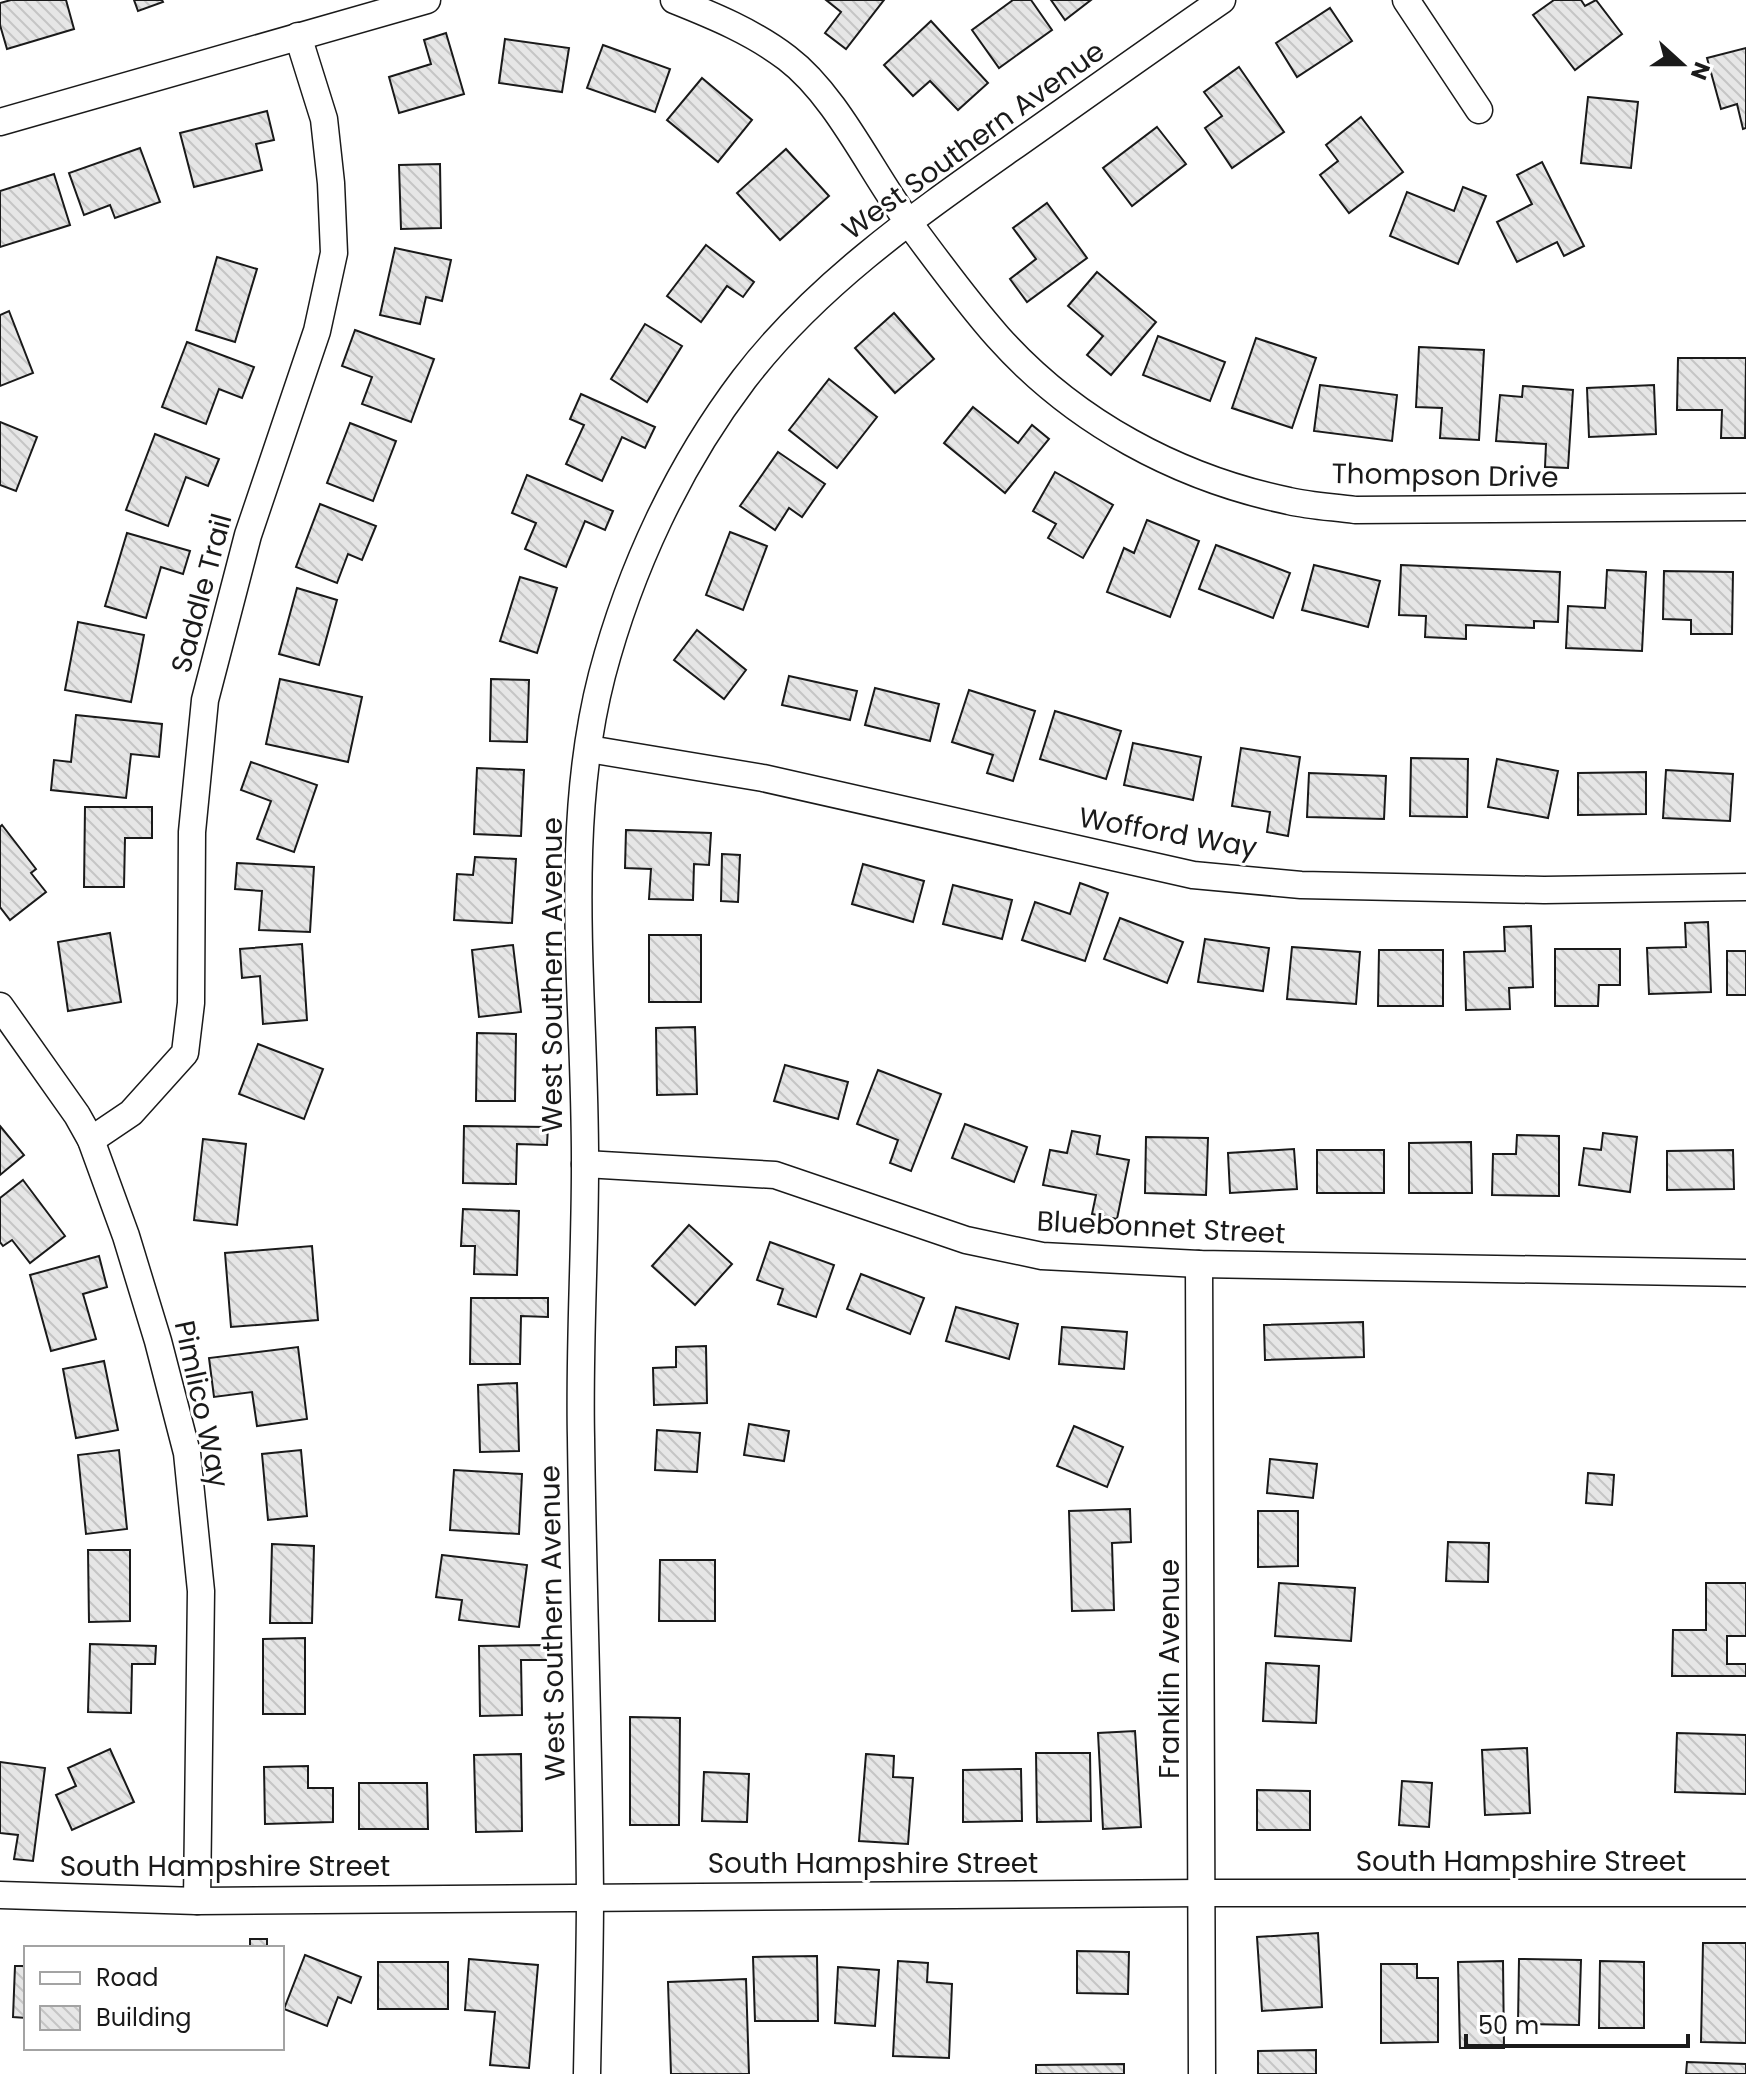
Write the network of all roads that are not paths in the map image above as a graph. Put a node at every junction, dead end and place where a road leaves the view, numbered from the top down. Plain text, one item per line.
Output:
1 (427, 0) edge
2 (674, 0) edge
3 (1222, 0) edge
4 (1406, 0) edge
5 (298, 36) junction
6 (1479, 110) dead end
7 (0, 122) edge
8 (908, 221) junction
9 (1746, 507) edge
10 (589, 749) junction
11 (1746, 887) edge
12 (0, 1006) edge
13 (91, 1140) junction
14 (585, 1164) junction
15 (1199, 1264) junction
16 (1746, 1273) edge
17 (1202, 1893) junction
18 (1746, 1893) edge
19 (0, 1895) edge
20 (590, 1897) junction
21 (197, 1901) junction
22 (587, 2074) edge
23 (1202, 2074) edge

1 - 5 street
2 - 8 street, Thompson Drive
3 - 8 street, West Southern Avenue
4 - 6 street
5 - 7 street
5 - 13 street, Saddle Trail
8 - 9 street, Thompson Drive
8 - 10 street, West Southern Avenue
10 - 11 street, Wofford Way
10 - 14 street, West Southern Avenue
12 - 13 street, Pimlico Way
13 - 21 street, Pimlico Way
14 - 15 street, Bluebonnet Street
14 - 20 street, West Southern Avenue
15 - 16 street, Bluebonnet Street
15 - 17 street, Franklin Avenue
17 - 18 street, South Hampshire Street
17 - 20 street, South Hampshire Street
17 - 23 street, Franklin Avenue
19 - 21 street, South Hampshire Street
20 - 21 street, South Hampshire Street
20 - 22 street, West Southern Avenue

